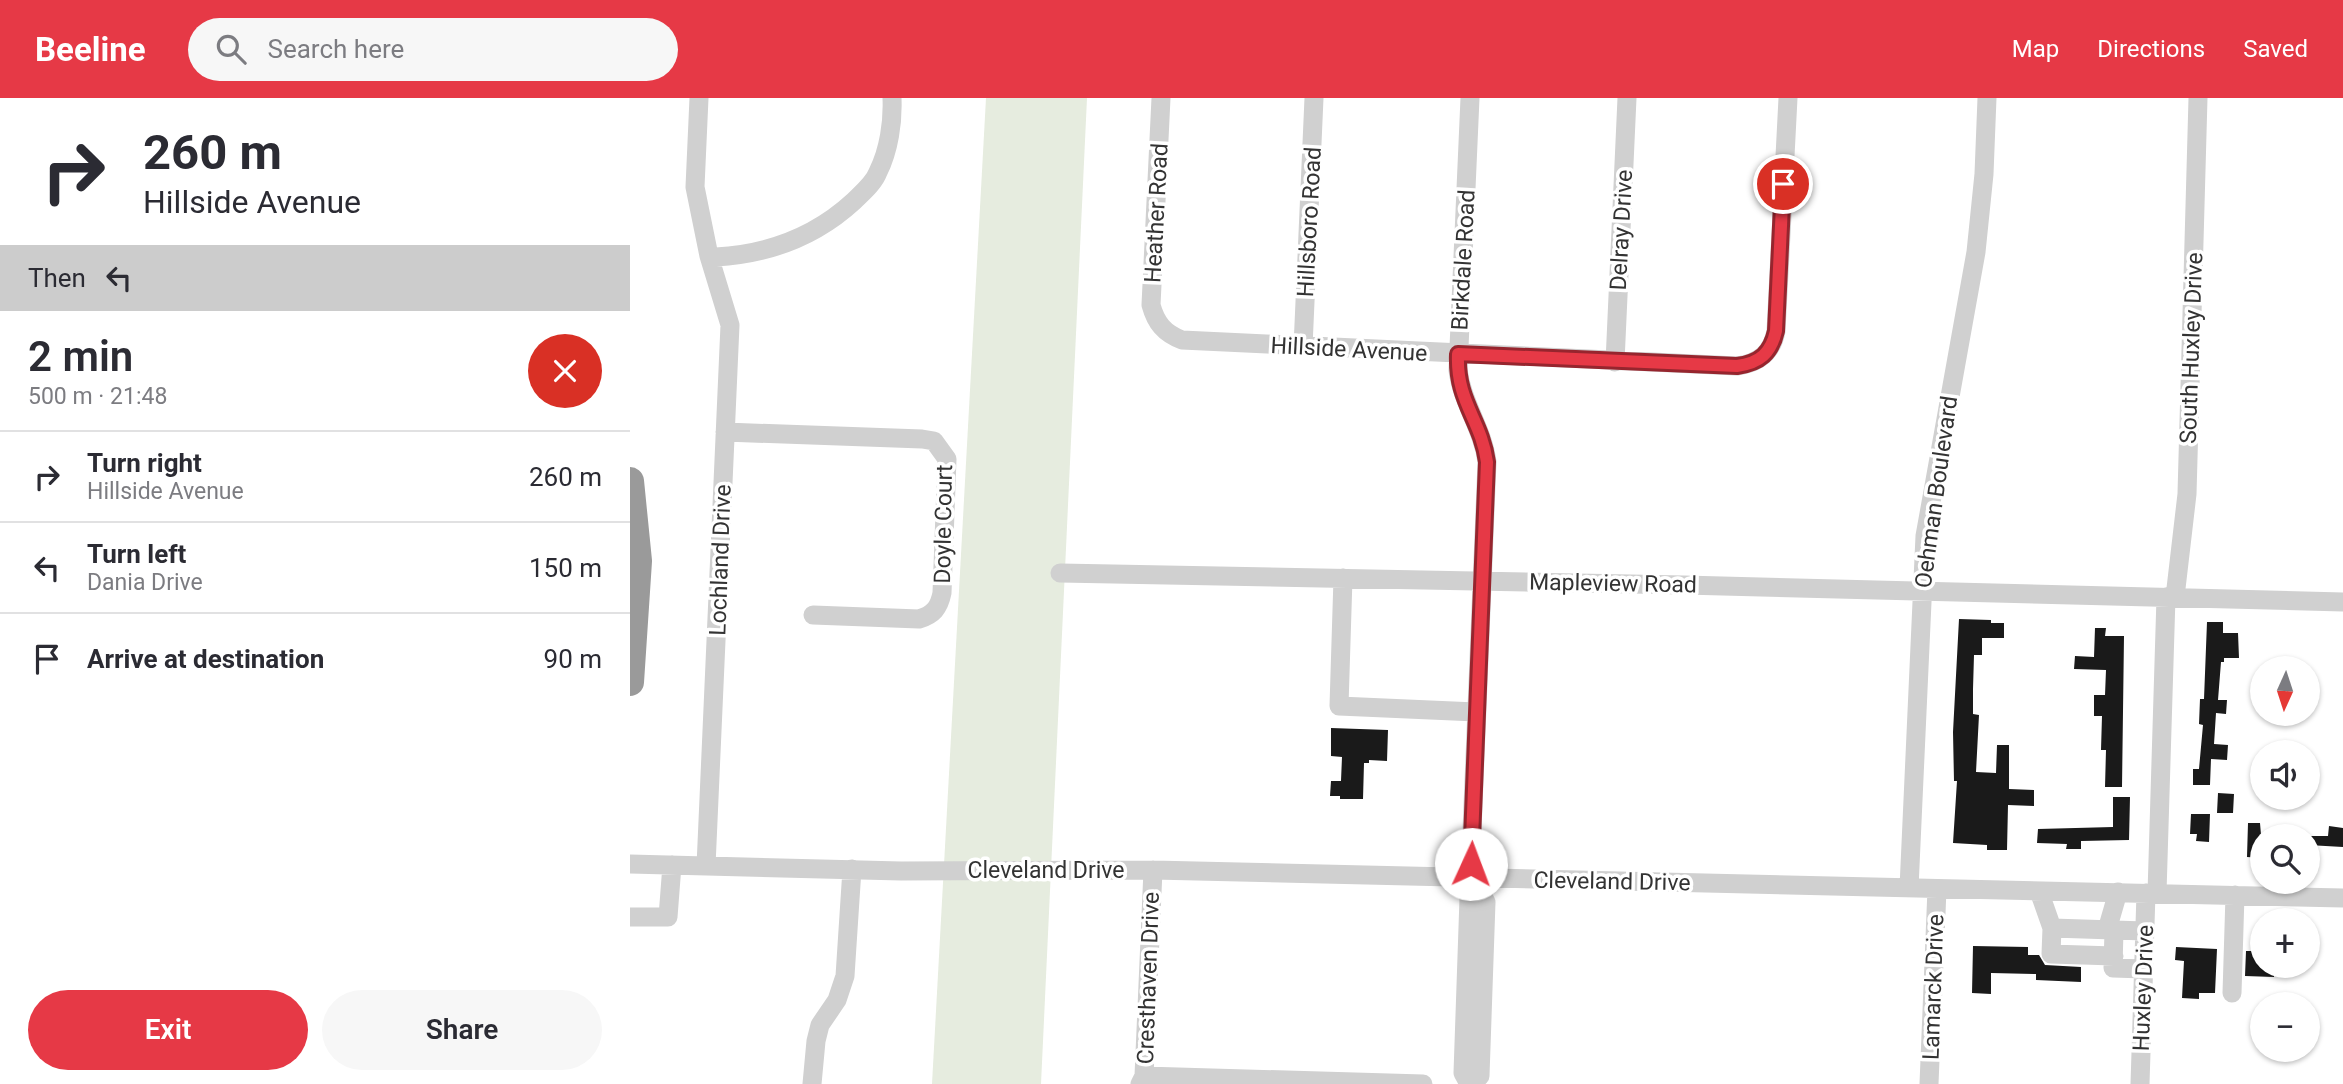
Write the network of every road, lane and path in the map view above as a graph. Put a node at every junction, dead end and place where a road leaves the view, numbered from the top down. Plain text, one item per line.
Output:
1 (699, 98) edge
2 (892, 98) edge
3 (1161, 98) edge
4 (1314, 98) edge
5 (1470, 98) edge
6 (1627, 98) edge
7 (1788, 98) edge
8 (1987, 98) edge
9 (2198, 98) edge
10 (713, 257) junction
11 (1160, 326) joint
12 (1303, 346) junction
13 (1458, 354) junction
14 (1615, 362) junction
15 (725, 432) junction
16 (630, 481) edge
17 (1060, 573) dead end
18 (1343, 578) junction
19 (1482, 581) junction
20 (1921, 590) junction
21 (2171, 597) junction
22 (2343, 602) edge
23 (813, 615) dead end
24 (630, 682) edge
25 (1476, 712) junction
26 (630, 864) edge
27 (672, 865) junction
28 (706, 866) junction
29 (852, 869) junction
30 (1153, 870) junction
31 (1473, 878) junction
32 (1909, 888) junction
33 (1937, 889) junction
34 (2039, 891) junction
35 (2118, 892) junction
36 (2151, 893) junction
37 (2235, 895) junction
38 (2343, 898) edge
39 (630, 917) edge
40 (2052, 928) junction
41 (2111, 930) junction
42 (2145, 931) junction
43 (2082, 941) junction
44 (2113, 956) junction
45 (2144, 970) junction
46 (2232, 993) dead end
47 (1142, 1080) edge
48 (1326, 1082) edge
49 (812, 1084) edge
50 (1423, 1084) edge
51 (1471, 1084) edge
52 (1929, 1084) edge
53 (2140, 1084) edge

1 - 10 street, Lochland Drive
2 - 10 street
3 - 11 street, Heather Road
4 - 12 street, Hillsboro Road
5 - 13 street, Birkdale Road
6 - 14 street, Delray Drive
7 - 14 street, Hillside Avenue
8 - 20 street, Oehman Boulevard
9 - 21 street, South Huxley Drive
10 - 15 street, Lochland Drive
11 - 12 street, Hillside Avenue
12 - 13 street, Hillside Avenue
13 - 14 street, Hillside Avenue
13 - 19 street, Birkdale Road
15 - 23 street, Doyle Court
15 - 28 street, Lochland Drive
16 - 24 highway
17 - 18 street, Mapleview Road
18 - 19 street, Mapleview Road
18 - 25 street
19 - 20 street, Mapleview Road
19 - 25 street, Birkdale Road
20 - 21 street, Mapleview Road
20 - 32 street, Oehman Boulevard
21 - 22 street, Mapleview Road
21 - 36 street, South Huxley Drive
25 - 31 street, Birkdale Road
26 - 27 street, Cleveland Drive
27 - 28 street, Cleveland Drive
27 - 39 street
28 - 29 street, Cleveland Drive
29 - 30 street, Cleveland Drive
29 - 49 street
30 - 31 street, Cleveland Drive
30 - 47 street, Cresthaven Drive
31 - 32 street, Cleveland Drive
31 - 51 street, Birkdale Road
32 - 33 street, Cleveland Drive
33 - 34 street, Cleveland Drive
33 - 52 street, Lamarck Drive
34 - 35 street, Cleveland Drive
34 - 40 street
35 - 36 street, Cleveland Drive
35 - 41 street
36 - 37 street, Cleveland Drive
36 - 42 street, Huxley Drive
37 - 38 street, Cleveland Drive
37 - 46 street
40 - 43 street
40 - 43 street
41 - 42 street
41 - 43 street
41 - 44 street
42 - 45 street, Huxley Drive
43 - 44 street
44 - 45 street
45 - 53 street, Huxley Drive
47 - 48 street
48 - 50 street

